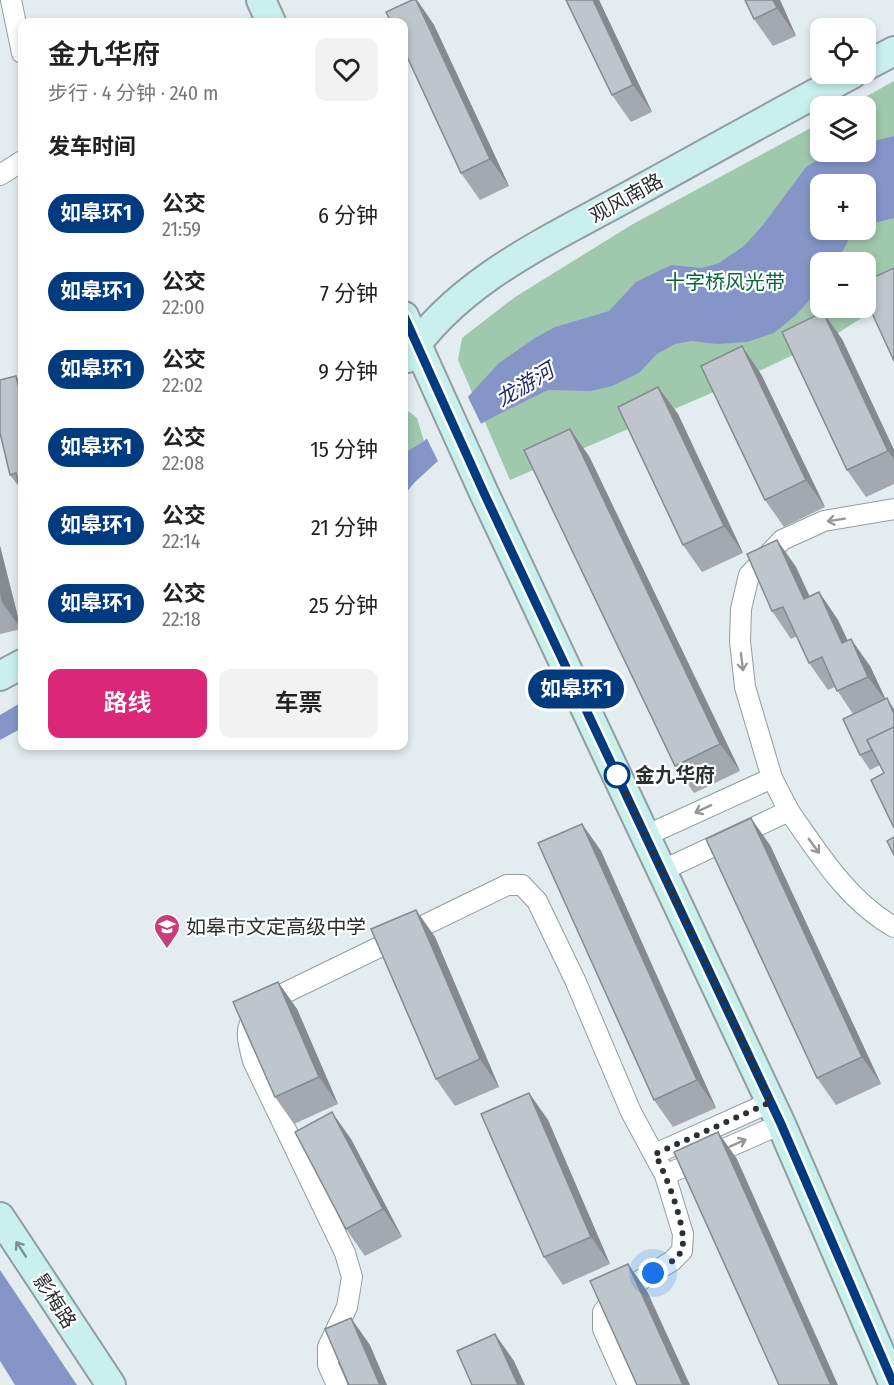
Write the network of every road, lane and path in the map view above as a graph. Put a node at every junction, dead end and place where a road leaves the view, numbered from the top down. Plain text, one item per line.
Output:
1 (11, 0) edge
2 (261, 0) edge
3 (269, 18) edge
4 (18, 34) edge
5 (894, 51) edge
6 (876, 61) edge
7 (834, 84) edge
8 (18, 164) edge
9 (0, 175) edge
10 (410, 353) edge
11 (894, 509) edge
12 (18, 666) edge
13 (0, 676) edge
14 (772, 778) junction
15 (789, 811) junction
16 (645, 836) junction
17 (661, 871) junction
18 (894, 927) edge
19 (776, 1113) junction
20 (655, 1154) junction
21 (665, 1174) junction
22 (0, 1217) edge
23 (891, 1371) edge
24 (111, 1385) edge
25 (337, 1385) edge
26 (628, 1385) edge

1 - 4 street
2 - 3 street
5 - 6 street
7 - 10 street, 观风南路
8 - 9 street
10 - 16 street
11 -> 14 street
12 - 13 street
14 - 15 street
14 -> 16 street
15 - 17 street
15 -> 18 street
16 - 17 street
17 - 19 street
19 - 20 street
21 -> 19 street
19 - 23 street
20 - 21 street
20 - 25 street
21 - 26 street
24 -> 22 street, 影梅路

